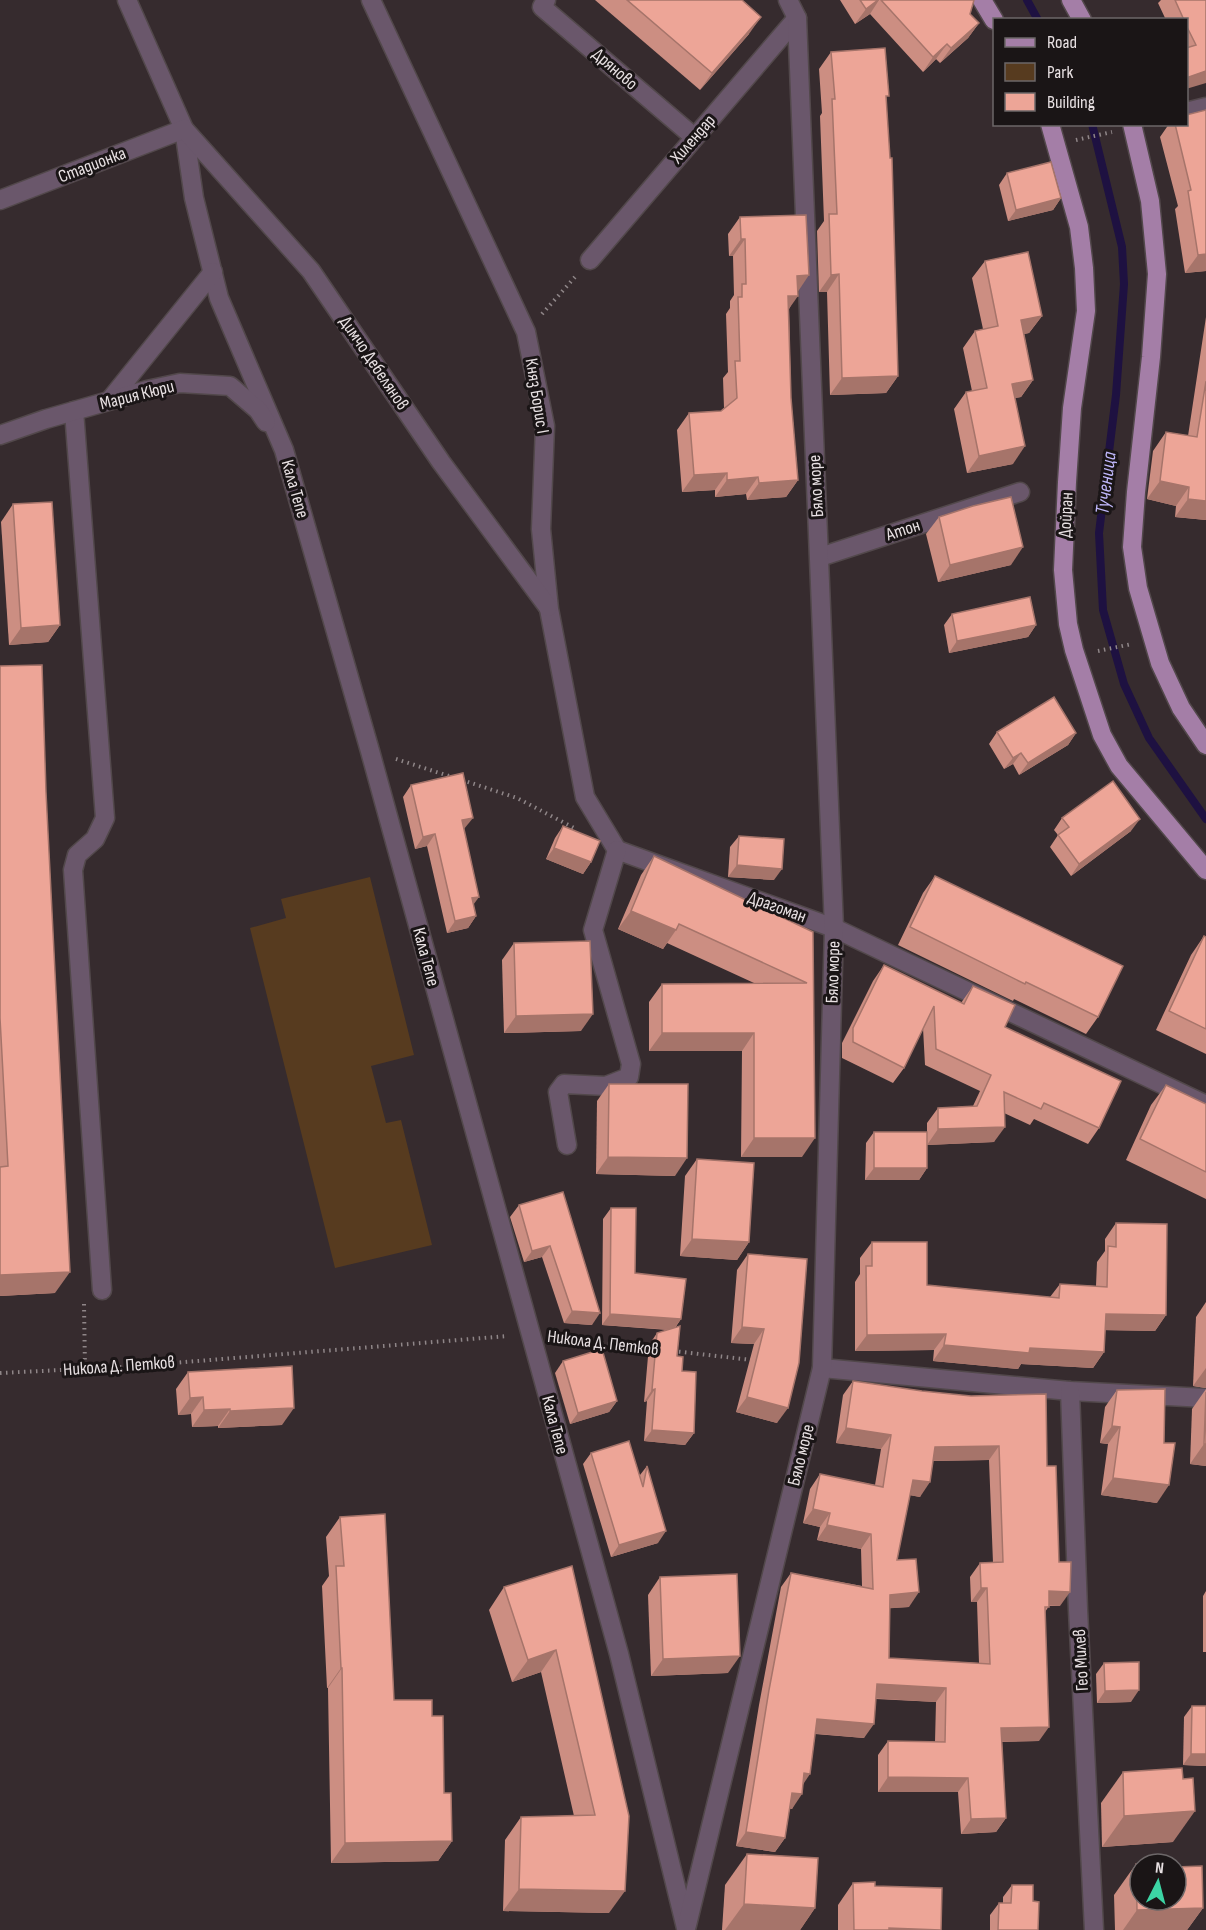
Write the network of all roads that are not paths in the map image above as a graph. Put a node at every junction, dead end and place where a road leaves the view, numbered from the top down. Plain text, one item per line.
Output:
1 (127, 0) edge
2 (371, 0) edge
3 (546, 0) edge
4 (788, 0) edge
5 (982, 0) edge
6 (1071, 0) edge
7 (797, 18) junction
8 (993, 18) edge
9 (1081, 18) edge
10 (1206, 107) edge
11 (1188, 112) edge
12 (1051, 126) edge
13 (1132, 127) edge
14 (184, 129) junction
15 (694, 137) junction
16 (0, 200) edge
17 (590, 260) road end
18 (213, 272) junction
19 (110, 400) junction
20 (74, 411) junction
21 (0, 435) edge
22 (284, 450) junction
23 (1020, 492) dead end
24 (820, 557) junction
25 (549, 609) junction
26 (1206, 745) edge
27 (617, 850) junction
28 (1206, 870) edge
29 (834, 928) junction
30 (1206, 1105) edge
31 (567, 1145) dead end
32 (102, 1290) road end
33 (822, 1368) junction
34 (1070, 1391) junction
35 (1206, 1398) edge
36 (686, 1929) edge
37 (1094, 1930) edge

1 - 14 street, Кала Тепе
2 - 25 street, Княз Борис I
3 - 15 street, Дряново
4 - 7 street, Бяло море
5 - 8 main road
6 - 9 main road
7 - 15 street, Хилендар
7 - 24 street, Бяло море
10 - 11 street
12 - 28 main road, Дойран
13 - 26 main road
14 - 16 street, Стадионка
14 - 18 street, Кала Тепе
14 - 25 street, Димчо Дебелянов
15 - 17 street, Хилендар
18 - 19 street
18 - 22 street, Кала Тепе
19 - 20 street, Мария Кюри
19 - 22 street, Мария Кюри
20 - 21 street, Мария Кюри
20 - 32 street
22 - 36 street, Кала Тепе
23 - 24 street, Атон
24 - 29 street, Бяло море
25 - 27 street, Княз Борис I
27 - 29 street, Драгоман
27 - 31 street
29 - 30 street, Драгоман
29 - 33 street, Бяло море
33 - 34 street
33 - 36 street, Бяло море
34 - 35 street
34 - 37 street, Гео Милев

